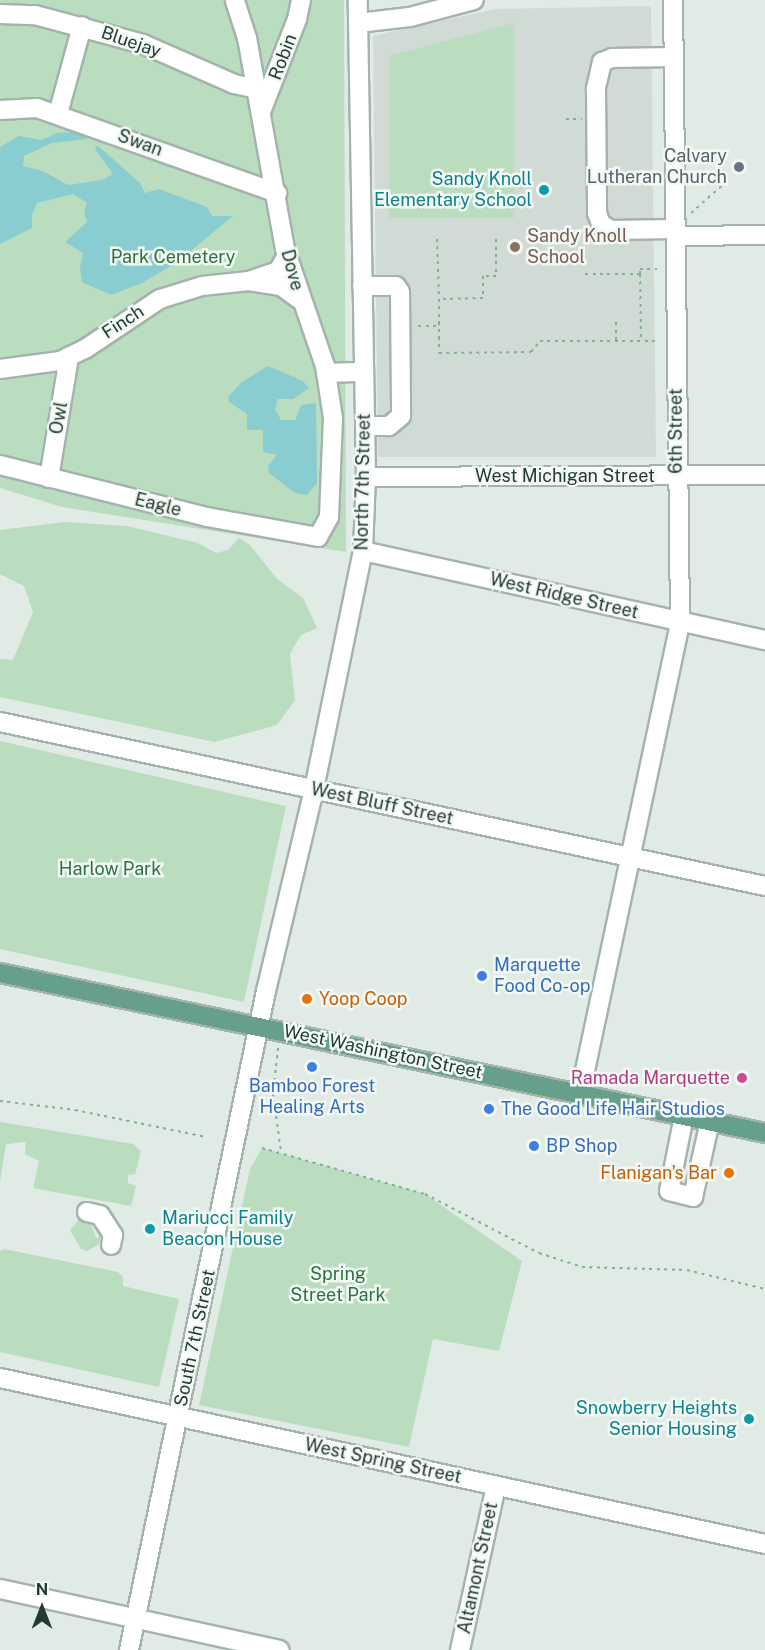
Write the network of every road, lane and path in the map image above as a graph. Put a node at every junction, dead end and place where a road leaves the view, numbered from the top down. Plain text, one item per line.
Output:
1 (235, 0) edge
2 (301, 0) edge
3 (358, 0) edge
4 (474, 0) edge
5 (673, 0) edge
6 (0, 14) edge
7 (358, 23) junction
8 (82, 26) junction
9 (673, 57) junction
10 (256, 89) junction
11 (0, 110) edge
12 (261, 112) junction
13 (58, 114) junction
14 (566, 119) dead end
15 (583, 119) dead end
16 (726, 182) dead end
17 (277, 193) junction
18 (691, 213) dead end
19 (675, 232) junction
20 (765, 235) edge
21 (437, 239) dead end
22 (496, 239) dead end
23 (287, 255) junction
24 (657, 269) dead end
25 (585, 274) dead end
26 (640, 274) junction
27 (249, 281) junction
28 (362, 286) junction
29 (300, 299) junction
30 (439, 299) junction
31 (616, 322) dead end
32 (412, 326) dead end
33 (439, 326) junction
34 (641, 340) junction
35 (658, 340) dead end
36 (616, 341) junction
37 (69, 357) junction
38 (0, 369) edge
39 (364, 372) junction
40 (326, 373) junction
41 (365, 426) junction
42 (0, 465) edge
43 (765, 475) edge
44 (676, 476) junction
45 (366, 477) junction
46 (49, 478) junction
47 (318, 537) joint
48 (363, 551) junction
49 (680, 622) junction
50 (765, 640) edge
51 (0, 722) edge
52 (314, 789) junction
53 (628, 856) junction
54 (765, 886) edge
55 (0, 973) edge
56 (259, 1026) junction
57 (278, 1050) dead end
58 (580, 1094) junction
59 (0, 1101) edge
60 (684, 1116) junction
61 (710, 1121) junction
62 (765, 1133) edge
63 (206, 1137) dead end
64 (262, 1148) dead end
65 (280, 1152) junction
66 (87, 1212) dead end
67 (111, 1245) dead end
68 (765, 1289) edge
69 (0, 1378) edge
70 (178, 1415) junction
71 (496, 1486) junction
72 (765, 1544) edge
73 (0, 1589) edge
74 (136, 1618) junction
75 (129, 1650) edge
76 (279, 1650) edge
77 (460, 1650) edge

1 - 10 street, Dove
2 - 12 street, Robin
3 - 7 street, North 7th Street
4 - 7 street
5 - 9 street, 6th Street
6 - 8 street, Bluejay
7 - 28 street, North 7th Street
8 - 10 street, Bluejay
8 - 13 street
9 - 19 street, 6th Street
9 - 19 street
10 - 12 street, Dove
11 - 13 street, Swan
12 - 17 street, Dove
13 - 17 street, Swan
14 - 15 path
16 - 18 path
17 - 23 street, Dove
19 - 20 street
19 - 44 street, 6th Street
21 - 30 path
22 - 30 path
23 - 27 street, Finch
23 - 29 street, Dove
24 - 26 path
25 - 26 path
26 - 34 path
27 - 29 street, Finch
27 - 37 street, Finch
28 - 39 street, North 7th Street
28 - 41 street
29 - 40 street, Dove
30 - 33 path
31 - 36 path
32 - 33 path
33 - 36 path
34 - 35 path
34 - 36 path
37 - 38 street, Finch
37 - 46 street, Owl
39 - 40 street
39 - 41 street, North 7th Street
40 - 47 street, Dove
41 - 45 street, North 7th Street
42 - 46 street, Eagle
43 - 44 street, West Michigan Street
44 - 45 street, West Michigan Street
44 - 49 street, 6th Street
45 - 48 street, North 7th Street
46 - 47 street, Eagle
48 - 49 street, West Ridge Street
48 - 52 street, North 7th Street
49 - 50 street, West Ridge Street
49 - 53 street, 6th Street
51 - 52 street, West Bluff Street
52 - 53 street, West Bluff Street
52 - 56 street, North 7th Street
53 - 54 street, West Bluff Street
53 - 58 street, 6th Street
55 - 56 main road, West Washington Street
56 - 58 main road, West Washington Street
56 - 70 street, South 7th Street
57 - 65 path
58 - 60 main road, West Washington Street
59 - 63 path
60 - 61 main road, West Washington Street
60 - 61 street
61 - 62 main road, West Washington Street
64 - 65 path
65 - 68 path
66 - 67 street
69 - 70 street, West Spring Street
70 - 71 street, West Spring Street
70 - 74 street, South 7th Street
71 - 72 street, West Spring Street
71 - 77 street, Altamont Street
73 - 74 street
74 - 75 street, South 7th Street
74 - 76 street

